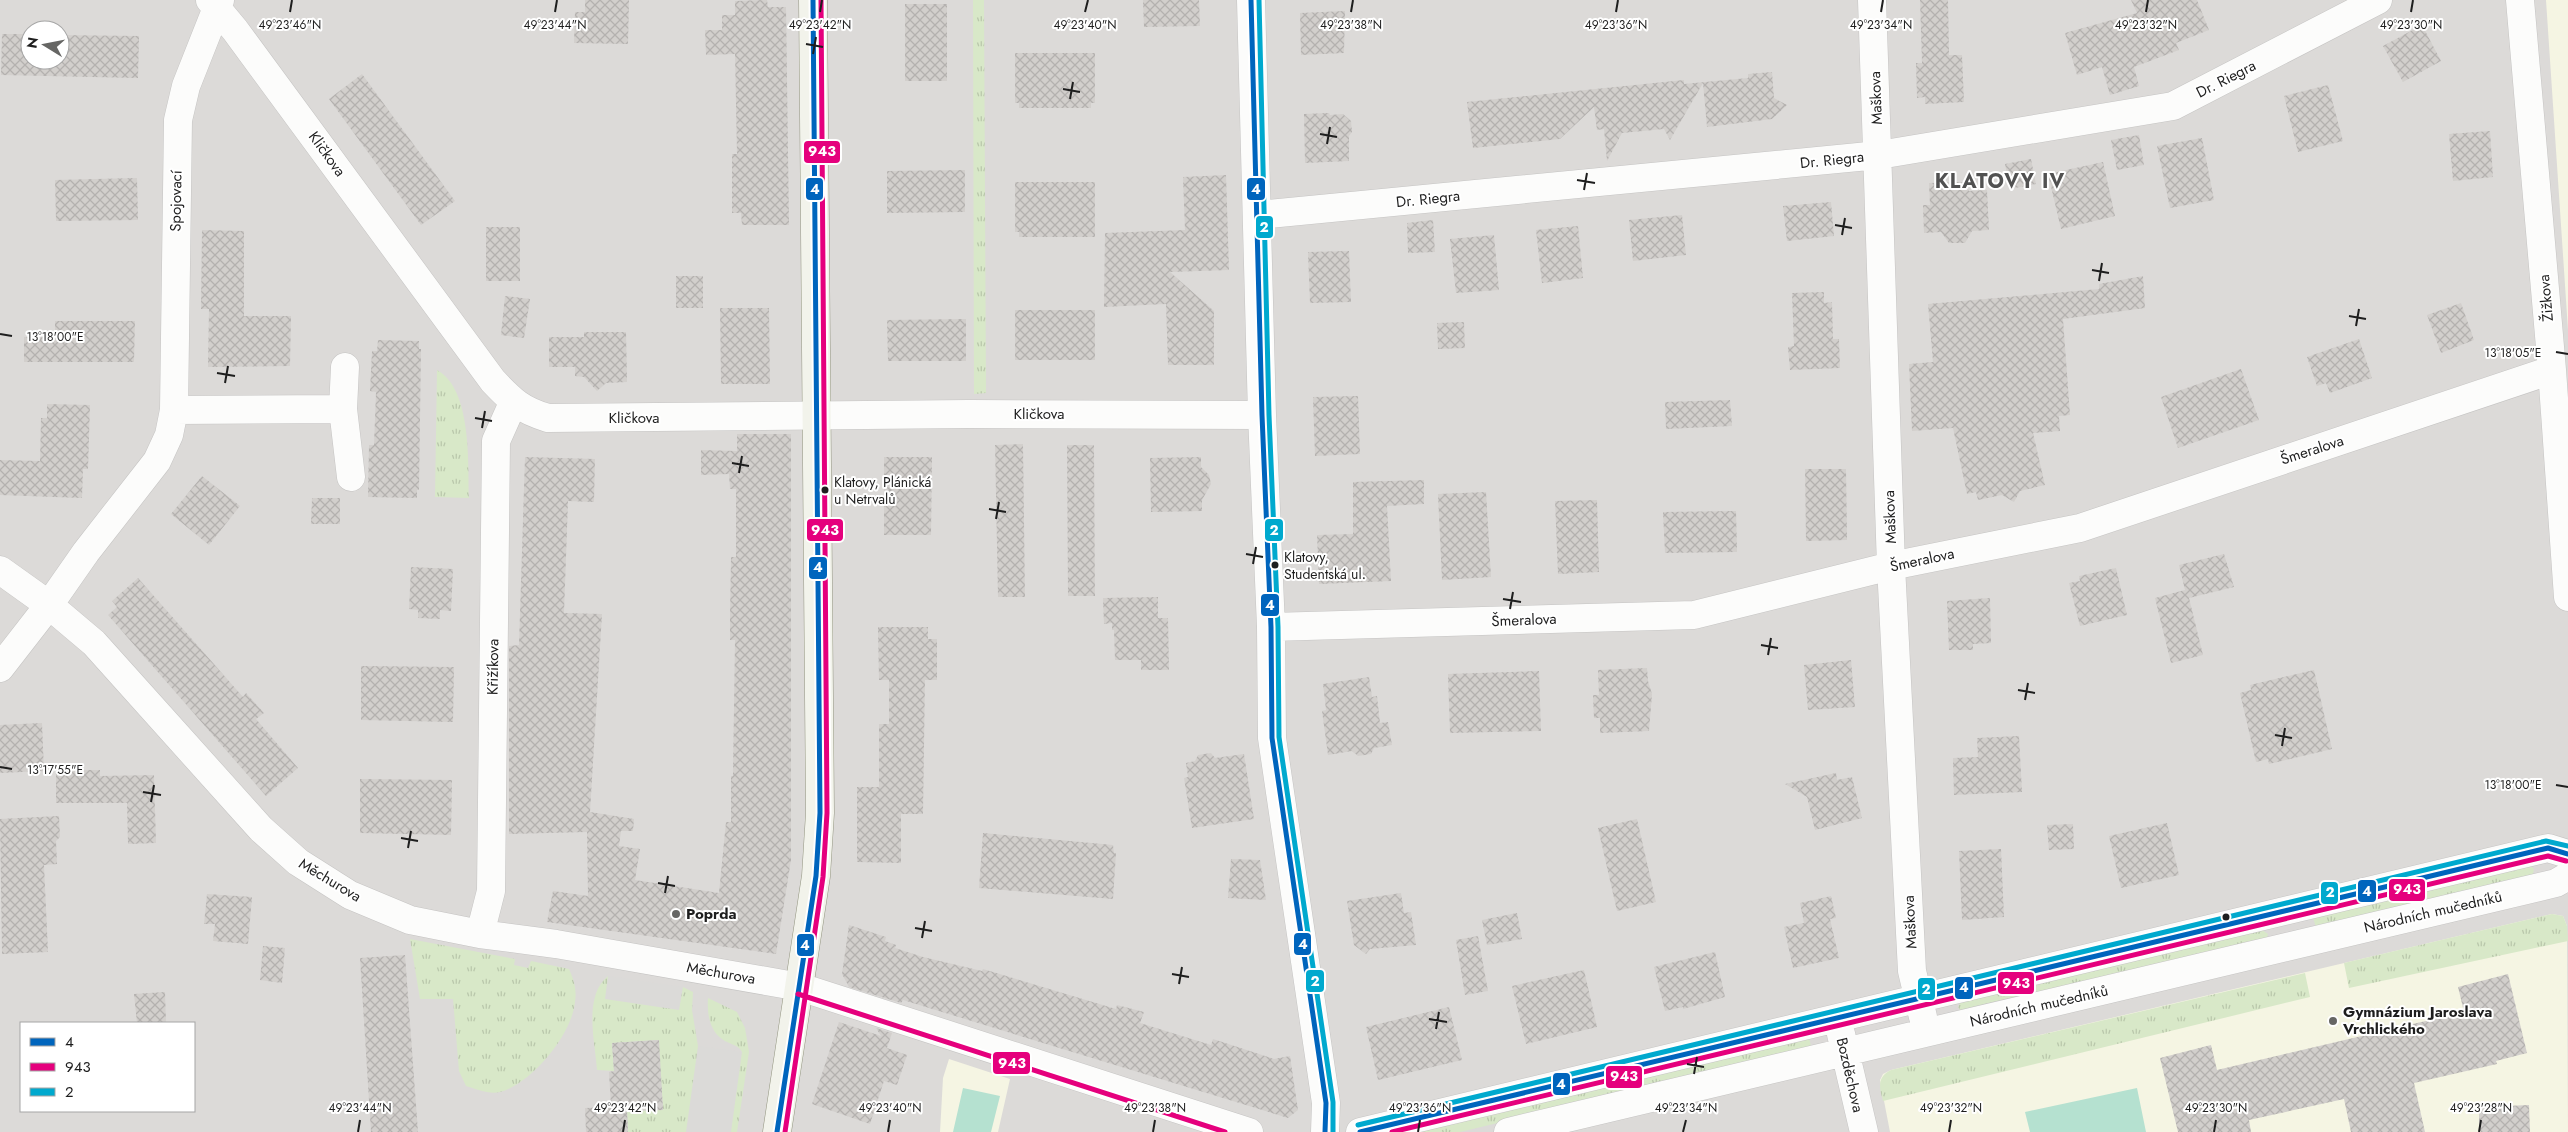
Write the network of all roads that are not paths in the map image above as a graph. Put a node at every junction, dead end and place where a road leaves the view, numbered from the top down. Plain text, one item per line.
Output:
1 (813, 0) edge
2 (1251, 0) edge
3 (1872, 0) edge
4 (2378, 0) edge
5 (2520, 0) edge
6 (216, 2) edge
7 (1878, 155) junction
8 (1258, 215) junction
9 (345, 367) dead end
10 (2552, 370) junction
11 (513, 403) junction
12 (343, 408) junction
13 (174, 410) junction
14 (818, 415) junction
15 (1262, 415) junction
16 (351, 477) dead end
17 (1891, 566) junction
18 (0, 570) edge
19 (2568, 597) edge
20 (49, 605) junction
21 (1271, 627) junction
22 (0, 668) edge
23 (2568, 854) edge
24 (2568, 876) edge
25 (2279, 912) junction
26 (480, 934) junction
27 (2287, 947) junction
28 (800, 987) junction
29 (1918, 998) junction
30 (1837, 1017) junction
31 (1927, 1033) junction
32 (1845, 1052) junction
33 (777, 1132) edge
34 (1249, 1132) edge
35 (1325, 1132) edge
36 (1360, 1132) edge
37 (1508, 1132) edge
38 (1864, 1132) edge

1 - 14 main road
2 - 8 street
3 - 7 street, Maškova
4 - 7 street, Dr. Riegra
5 - 10 street, Žižkova
6 - 11 street, Kličkova
6 - 13 street, Spojovací
7 - 8 street, Dr. Riegra
7 - 17 street, Maškova
8 - 15 street
9 - 12 street
10 - 17 street, Šmeralova
10 - 19 street, Žižkova
11 - 14 street, Kličkova
11 - 26 street, Křižíkova
12 - 13 street
12 - 16 street
13 - 20 street, Spojovací
14 - 15 street, Kličkova
14 - 28 main road
15 - 21 street
17 - 21 street, Šmeralova
17 - 29 street, Maškova
18 - 20 street, Měchurova
20 - 22 street, Spojovací
20 - 26 street, Měchurova
21 - 35 street
23 - 25 street
24 - 27 street, Národních mučedníků
25 - 27 street
25 - 29 street
26 - 28 street, Měchurova
27 - 31 street, Národních mučedníků
28 - 33 main road
28 - 34 street, Měchurova
29 - 30 street
29 - 31 street, Maškova
30 - 32 street, Bozděchova
30 - 36 street
31 - 32 street, Národních mučedníků
32 - 37 street, Národních mučedníků
32 - 38 street, Bozděchova

